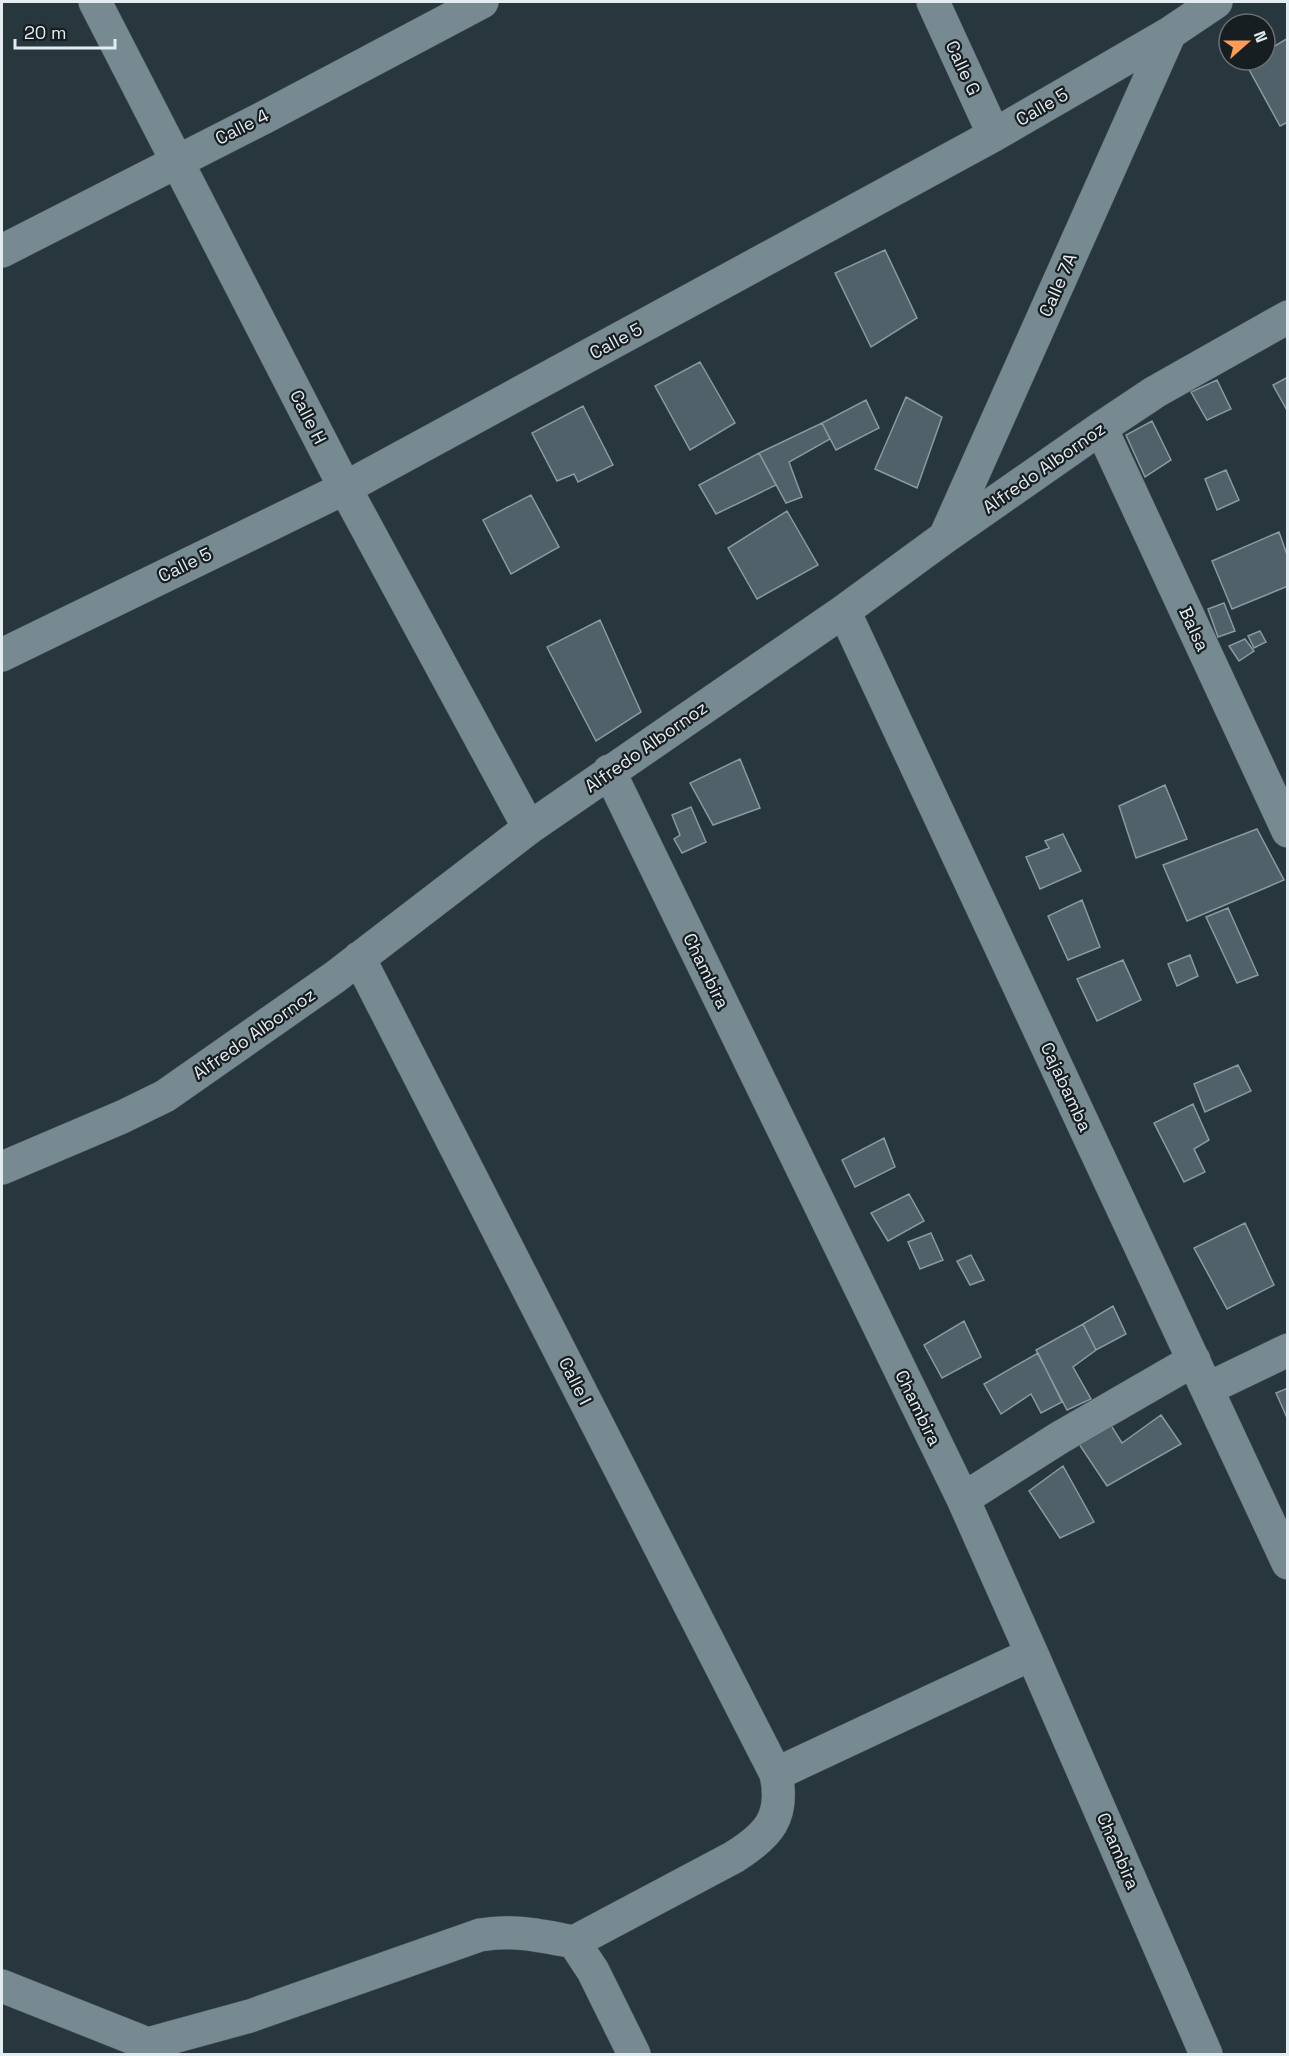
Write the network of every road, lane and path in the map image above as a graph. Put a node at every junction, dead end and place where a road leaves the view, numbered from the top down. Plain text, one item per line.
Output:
1 (95, 2) edge
2 (482, 2) edge
3 (933, 2) edge
4 (1216, 2) edge
5 (1170, 33) junction
6 (994, 135) junction
7 (176, 161) junction
8 (2, 251) edge
9 (1287, 317) edge
10 (1101, 428) junction
11 (345, 488) junction
12 (945, 537) junction
13 (844, 611) junction
14 (2, 655) edge
15 (609, 771) junction
16 (529, 828) junction
17 (1287, 831) edge
18 (359, 958) junction
19 (2, 1168) edge
20 (1287, 1350) edge
21 (1200, 1374) junction
22 (963, 1499) junction
23 (1287, 1563) edge
24 (1032, 1654) junction
25 (776, 1774) junction
26 (574, 1942) junction
27 (2, 1986) edge
28 (152, 2049) edge
29 (634, 2055) edge
30 (1206, 2055) edge

1 - 7 street, Calle H
2 - 7 street, Calle 4
3 - 6 street, Calle G
4 - 5 street, Calle 5
5 - 6 street, Calle 5
5 - 12 street, Calle 7A
6 - 11 street, Calle 5
7 - 8 street, Calle 4
7 - 11 street, Calle H
9 - 10 street, Alfredo Albornoz
10 - 12 street, Alfredo Albornoz
10 - 17 street, Balsa
11 - 14 street, Calle 5
11 - 16 street, Calle H
12 - 13 street, Alfredo Albornoz
13 - 15 street, Alfredo Albornoz
13 - 21 street, Cajabamba
15 - 16 street, Alfredo Albornoz
15 - 22 street, Chambira
16 - 18 street, Alfredo Albornoz
18 - 19 street, Alfredo Albornoz
18 - 25 street, Calle I
20 - 21 street
21 - 22 street
21 - 23 street, Cajabamba
22 - 24 street, Chambira
24 - 25 street
24 - 30 street, Chambira
25 - 26 street, Calle I
26 - 28 street
26 - 29 street
27 - 28 street

